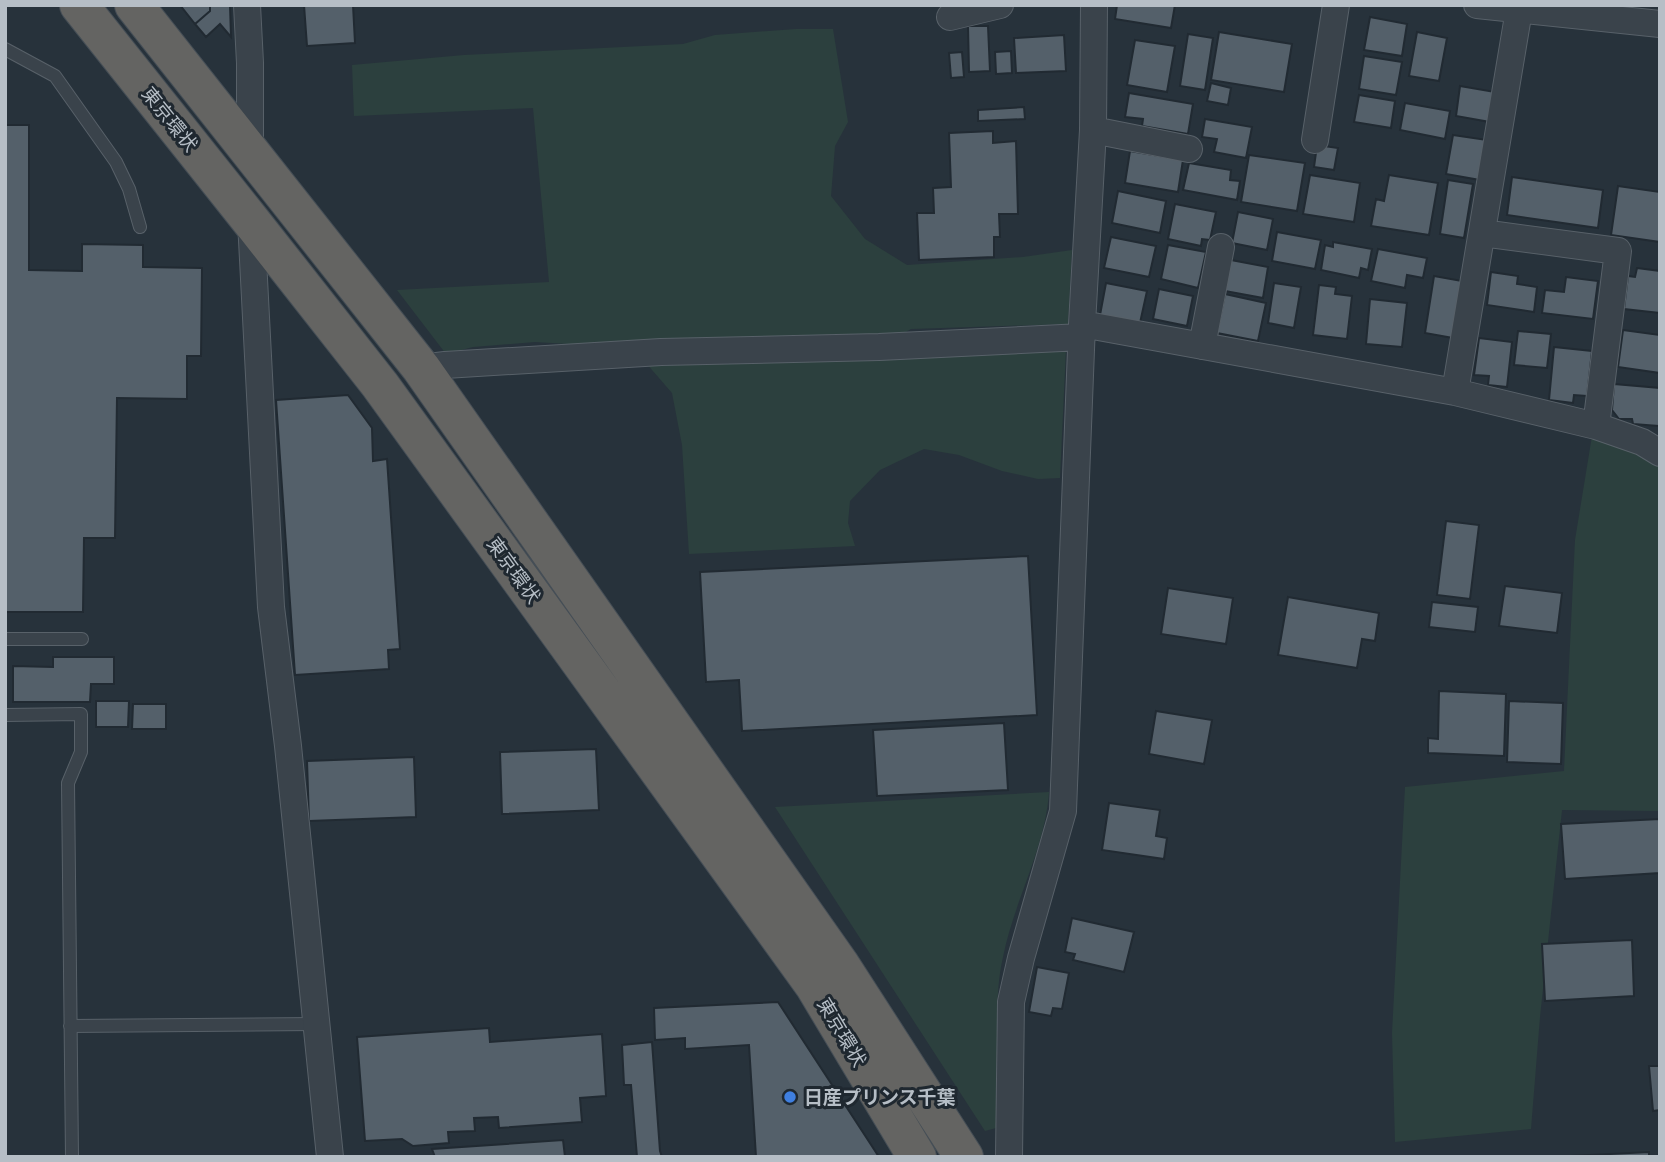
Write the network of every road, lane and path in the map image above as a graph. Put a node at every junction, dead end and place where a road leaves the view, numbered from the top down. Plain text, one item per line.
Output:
1 (79, 5) edge
2 (134, 5) edge
3 (247, 5) edge
4 (1000, 5) edge
5 (1094, 5) edge
6 (1336, 5) edge
7 (1477, 5) edge
8 (1519, 10) junction
9 (950, 17) dead end
10 (1660, 24) edge
11 (5, 49) edge
12 (1093, 130) junction
13 (1315, 140) dead end
14 (1189, 149) dead end
15 (250, 150) junction
16 (251, 221) junction
17 (140, 227) dead end
18 (1482, 233) junction
19 (1220, 247) dead end
20 (1082, 331) junction
21 (1202, 346) junction
22 (421, 368) junction
23 (1455, 392) junction
24 (1596, 426) junction
25 (1660, 453) edge
26 (5, 639) edge
27 (82, 639) dead end
28 (5, 715) edge
29 (316, 1024) junction
30 (70, 1026) junction
31 (72, 1157) edge
32 (330, 1157) edge
33 (917, 1157) edge
34 (964, 1157) edge
35 (1009, 1157) edge

1 - 16 highway, 東京環状
2 - 15 highway, 東京環状
3 - 15 street
4 - 9 street
5 - 12 street
6 - 13 street
7 - 8 street
8 - 10 street
8 - 18 street
11 - 17 lane
12 - 14 street
12 - 20 street
15 - 22 highway, 東京環状
16 - 29 street
16 - 33 highway, 東京環状
18 - 23 street
18 - 24 street
19 - 21 street
20 - 21 street
20 - 22 street
20 - 35 street
21 - 23 street
22 - 34 highway, 東京環状
23 - 24 street
24 - 25 street
26 - 27 lane
28 - 30 lane
29 - 30 lane
29 - 32 street
30 - 31 lane

